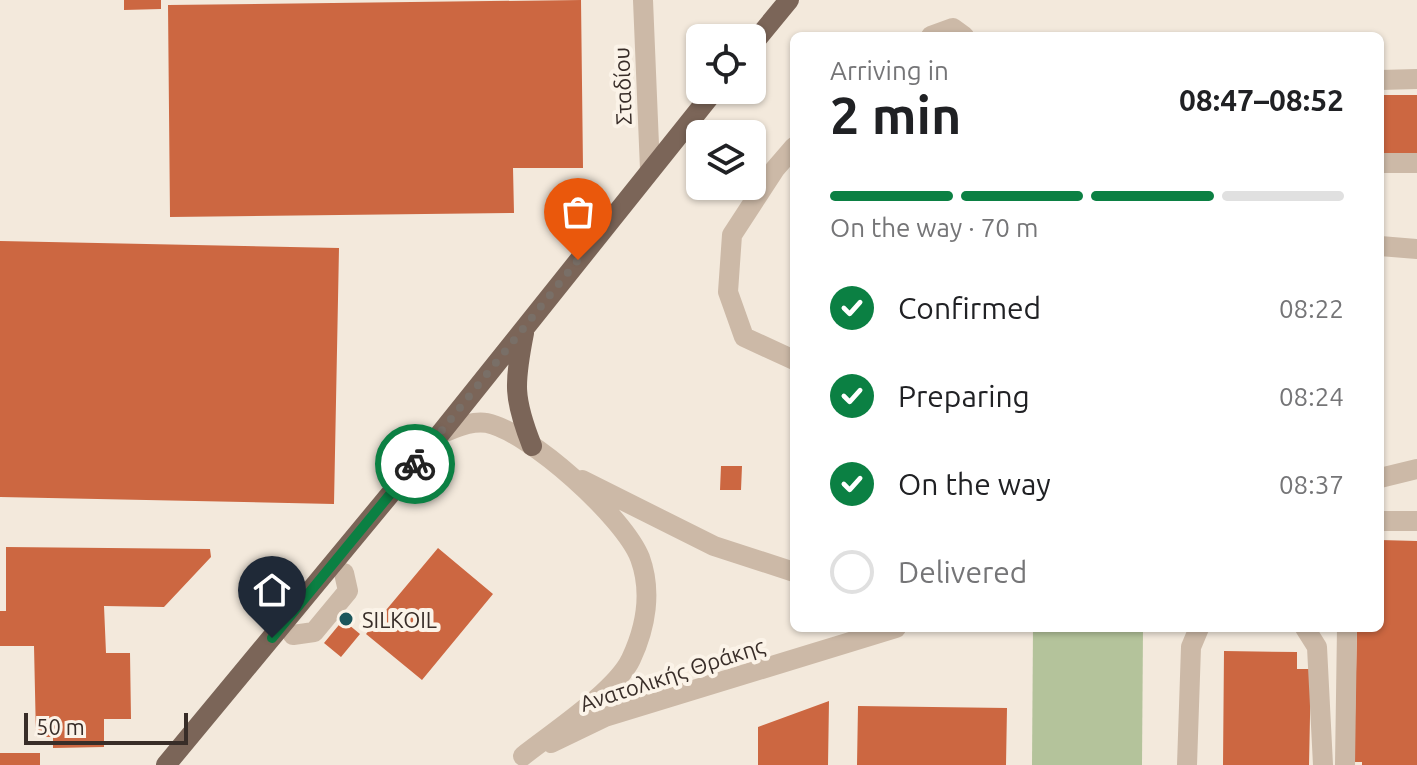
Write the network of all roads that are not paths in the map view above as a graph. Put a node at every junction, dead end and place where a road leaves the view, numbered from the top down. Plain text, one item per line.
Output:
1 (643, 0) edge
2 (789, 0) edge
3 (766, 28) edge
4 (1417, 79) edge
5 (1384, 80) edge
6 (703, 104) edge
7 (790, 152) edge
8 (1384, 163) edge
9 (1417, 163) edge
10 (650, 169) junction
11 (1384, 246) edge
12 (1417, 249) edge
13 (525, 328) junction
14 (790, 358) edge
15 (440, 434) junction
16 (532, 446) junction
17 (1417, 469) edge
18 (569, 474) junction
19 (1384, 477) edge
20 (1384, 521) edge
21 (1417, 521) edge
22 (790, 571) edge
23 (344, 573) dead end
24 (883, 632) edge
25 (1197, 632) edge
26 (1308, 632) edge
27 (1347, 632) edge
28 (293, 635) dead end
29 (518, 761) edge
30 (166, 765) edge
31 (1187, 765) edge
32 (1323, 765) edge
33 (1345, 765) edge

1 - 10 street, Σταδίου
2 - 3 main road
4 - 5 street
6 - 10 main road
7 - 14 street
8 - 9 street
10 - 13 main road
11 - 12 street
13 - 15 main road
13 - 16 main road
15 - 16 street
15 - 30 main road
16 - 18 street
17 - 19 street
18 - 22 street
18 - 29 street
20 - 21 street
23 - 28 street
24 - 29 street, Ανατολικής Θράκης
25 - 31 street
26 - 32 street
27 - 33 street

